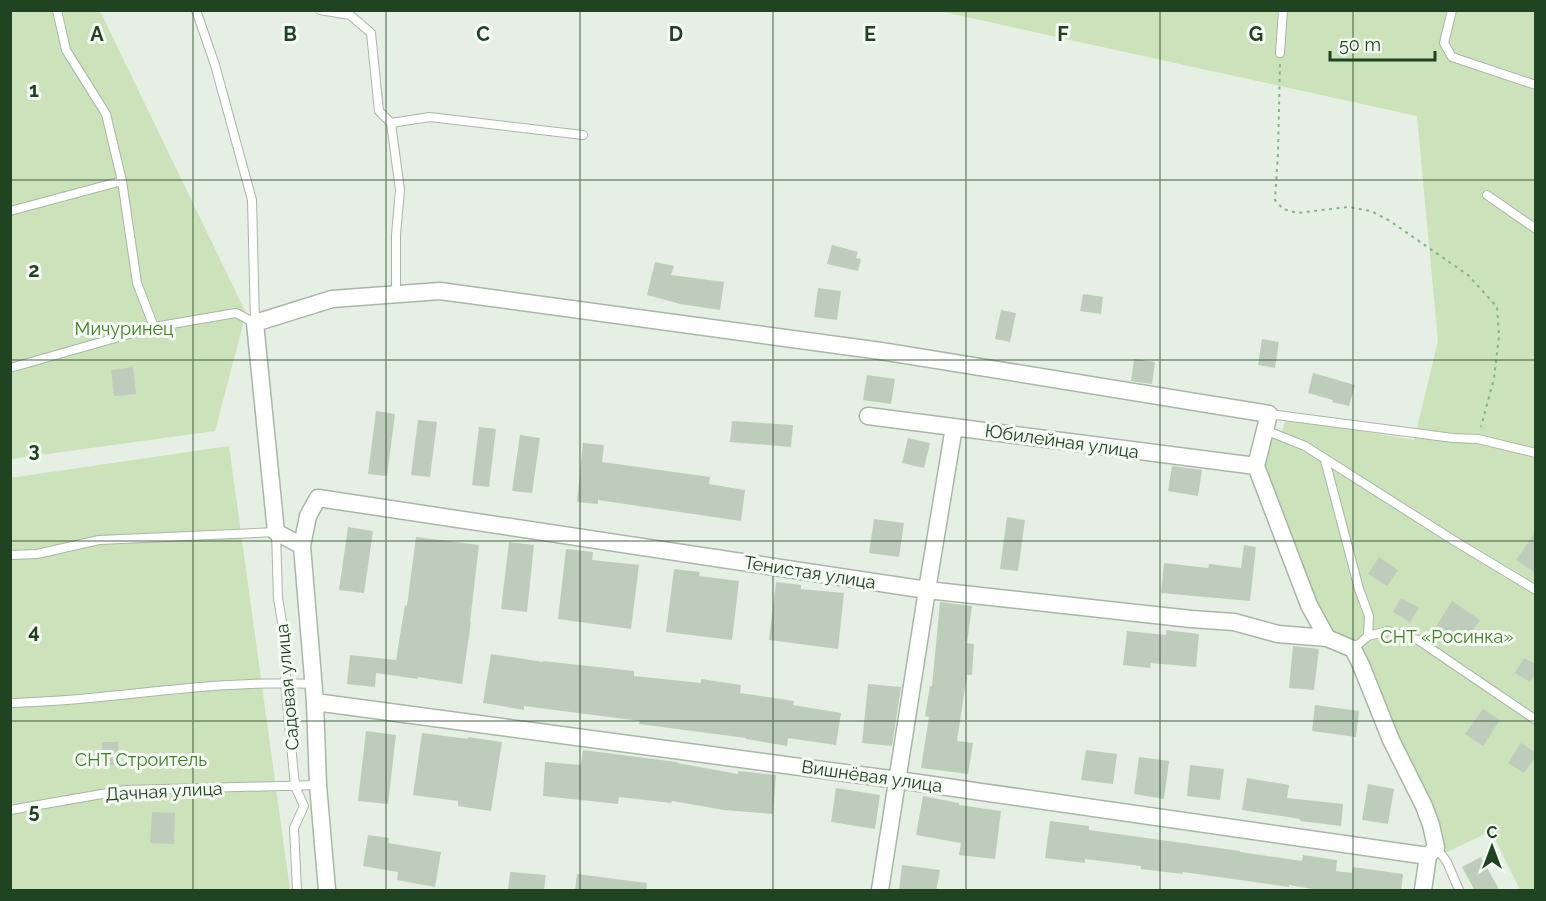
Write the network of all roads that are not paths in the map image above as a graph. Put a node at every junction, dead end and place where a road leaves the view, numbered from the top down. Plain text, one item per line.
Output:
1 (57, 10) edge
2 (196, 10) edge
3 (320, 10) edge
4 (1283, 10) edge
5 (1452, 10) edge
6 (1280, 53) road end
7 (1536, 85) edge
8 (391, 123) junction
9 (583, 135) dead end
10 (122, 181) junction
11 (1487, 195) dead end
12 (10, 211) edge
13 (1536, 229) edge
14 (396, 295) junction
15 (255, 323) junction
16 (154, 327) junction
17 (10, 368) edge
18 (868, 416) dead end
19 (1267, 422) junction
20 (954, 427) junction
21 (1536, 453) edge
22 (1325, 460) junction
23 (1256, 466) junction
24 (276, 532) junction
25 (302, 546) junction
26 (10, 555) edge
27 (927, 590) junction
28 (1536, 590) edge
29 (1368, 636) junction
30 (1327, 638) junction
31 (1353, 649) junction
32 (285, 682) junction
33 (314, 684) junction
34 (315, 702) junction
35 (10, 703) edge
36 (1536, 720) edge
37 (898, 780) junction
38 (318, 785) junction
39 (295, 786) junction
40 (10, 810) edge
41 (1432, 852) junction
42 (297, 891) edge
43 (327, 891) edge
44 (880, 891) edge
45 (1423, 891) edge
46 (1460, 891) edge

1 - 10 lane
2 - 15 lane
3 - 8 lane
4 - 6 lane
5 - 7 lane
8 - 9 lane
8 - 14 lane
10 - 12 lane
10 - 16 lane
11 - 13 lane
14 - 15 street
14 - 19 street
15 - 16 lane
15 - 24 street
16 - 17 lane
18 - 20 street, Юбилейная улица
19 - 21 lane
19 - 22 lane
19 - 23 street
20 - 23 street, Юбилейная улица
20 - 27 street
22 - 28 lane
22 - 29 lane
23 - 30 street
24 - 25 street
24 - 26 lane
24 - 32 lane, Садовая улица
25 - 27 street, Тенистая улица
25 - 33 street
27 - 30 street, Тенистая улица
27 - 37 street
29 - 31 lane
29 - 36 lane
30 - 31 street, Тенистая улица
31 - 41 street
32 - 33 lane
32 - 35 lane
32 - 39 lane, Садовая улица
33 - 34 street
34 - 37 street, Вишнёвая улица
34 - 38 street
37 - 41 street, Вишнёвая улица
37 - 44 street
38 - 39 lane, Дачная улица
38 - 43 street
39 - 40 lane, Дачная улица
39 - 42 lane, Садовая улица
41 - 45 street
41 - 46 lane

